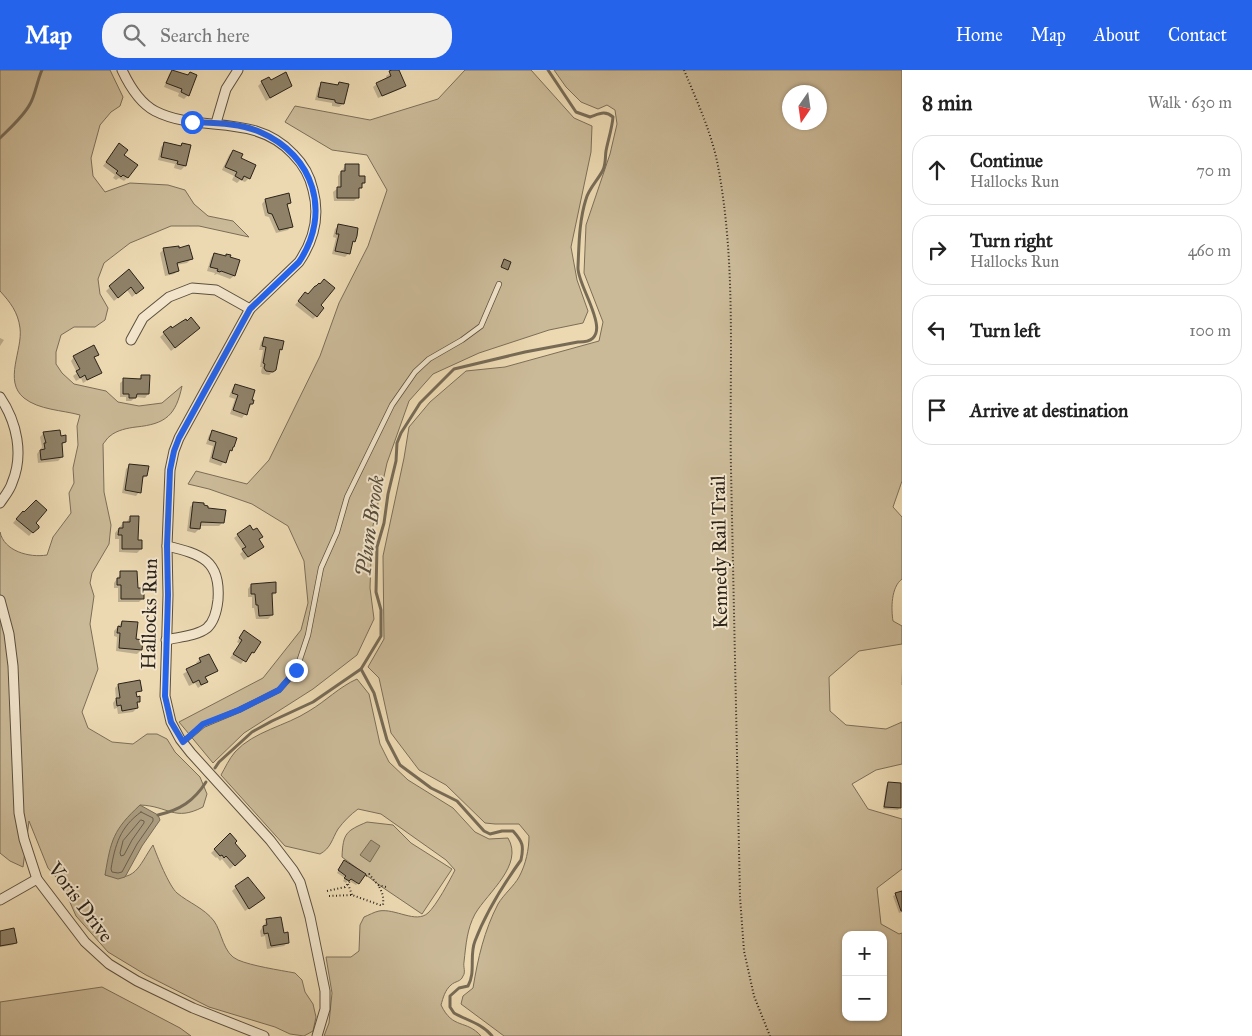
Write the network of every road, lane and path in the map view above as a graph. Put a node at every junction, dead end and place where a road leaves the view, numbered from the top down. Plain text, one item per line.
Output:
1 (122, 70) edge
2 (238, 70) edge
3 (684, 70) edge
4 (216, 123) junction
5 (499, 284) dead end
6 (250, 309) junction
7 (131, 340) dead end
8 (0, 397) edge
9 (0, 503) edge
10 (167, 546) junction
11 (0, 600) edge
12 (166, 640) junction
13 (183, 742) junction
14 (366, 876) dead end
15 (37, 879) junction
16 (351, 880) dead end
17 (348, 884) junction
18 (378, 885) junction
19 (386, 887) dead end
20 (327, 891) dead end
21 (352, 895) junction
22 (329, 896) dead end
23 (0, 900) edge
24 (264, 1036) edge
25 (317, 1036) edge
26 (770, 1036) edge

1 - 4 street, Hallocks Run
2 - 4 street
3 - 26 path, Kennedy Rail Trail
4 - 6 street, Hallocks Run
5 - 13 lane
6 - 7 street
6 - 10 street, Hallocks Run
8 - 9 street
10 - 12 street, Hallocks Run
10 - 12 street
11 - 15 street, Voris Drive
12 - 13 street, Hallocks Run
13 - 25 street, Hallocks Run
14 - 18 path
15 - 23 street
15 - 24 street, Voris Drive
16 - 17 path
17 - 20 path
17 - 21 path
18 - 19 path
18 - 21 path
21 - 22 path

